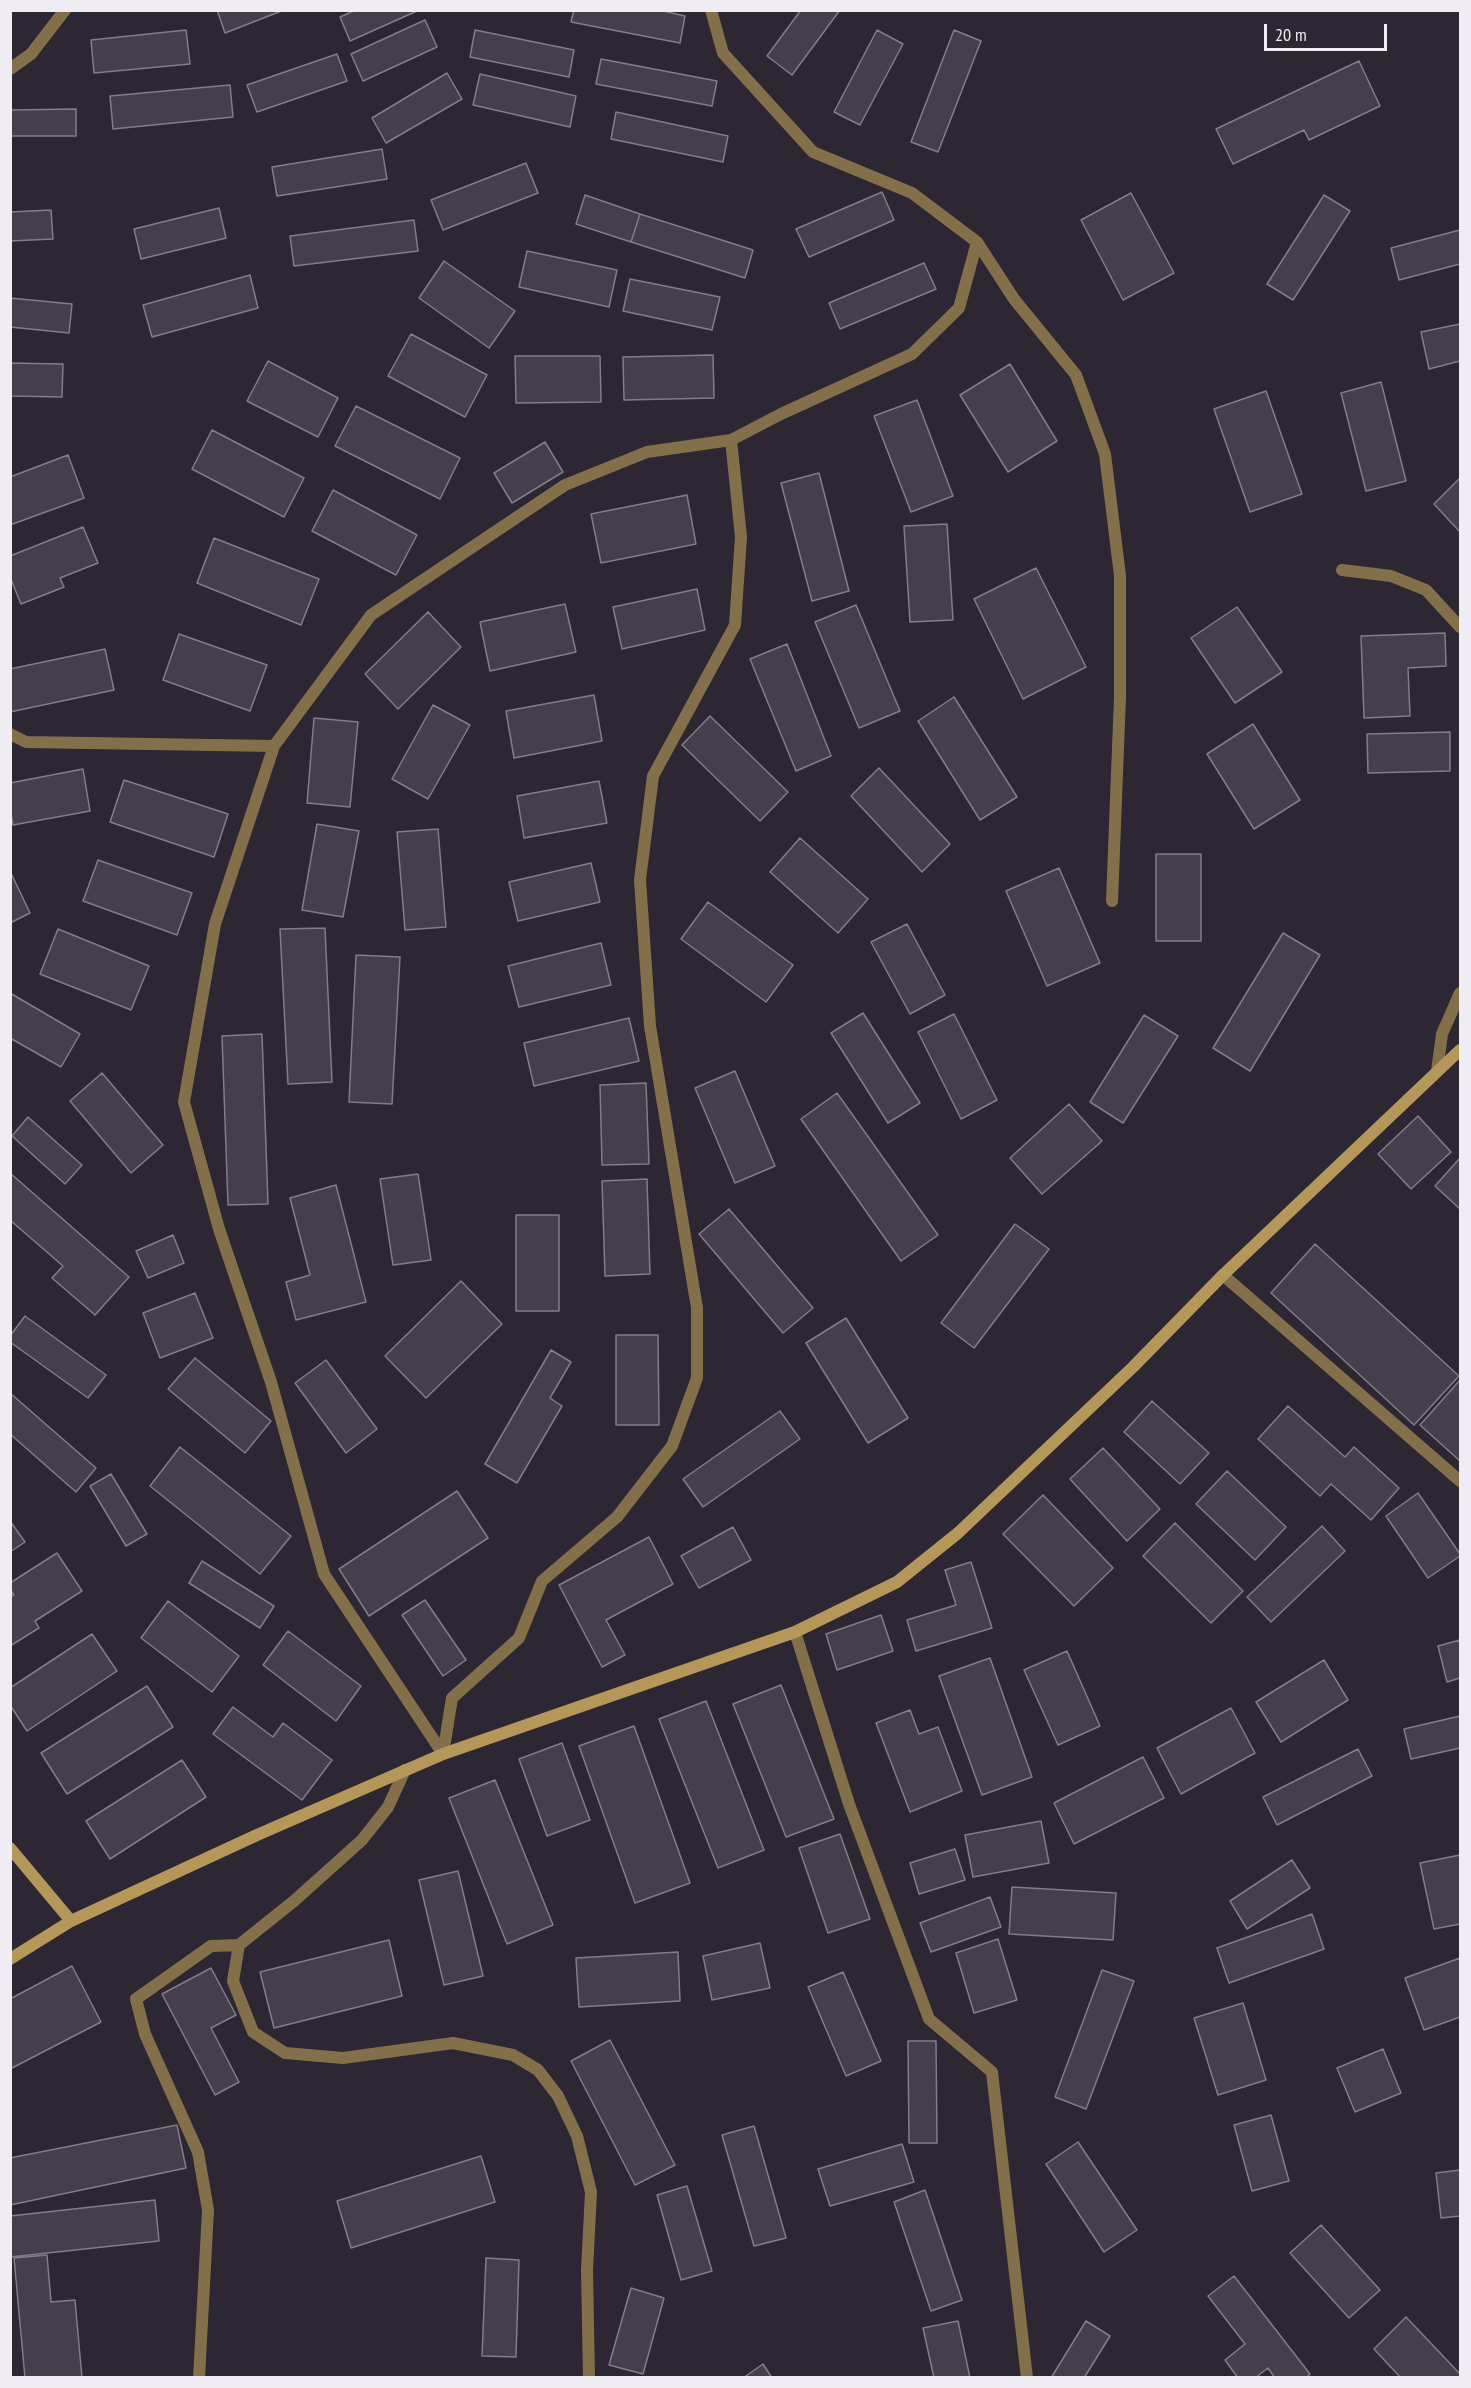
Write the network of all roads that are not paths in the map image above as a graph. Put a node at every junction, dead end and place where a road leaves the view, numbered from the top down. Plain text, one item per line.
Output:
1 (64, 10) edge
2 (711, 10) edge
3 (10, 69) edge
4 (977, 242) junction
5 (730, 440) junction
6 (1342, 570) dead end
7 (1461, 627) edge
8 (10, 734) edge
9 (274, 746) junction
10 (1112, 901) dead end
11 (1461, 993) edge
12 (1461, 1050) edge
13 (1437, 1071) junction
14 (1223, 1275) junction
15 (1461, 1481) edge
16 (795, 1632) junction
17 (443, 1754) junction
18 (405, 1770) junction
19 (10, 1848) edge
20 (71, 1922) junction
21 (239, 1945) junction
22 (10, 1959) edge
23 (199, 2378) edge
24 (589, 2378) edge
25 (1027, 2378) edge

1 - 3 street
2 - 4 street
4 - 5 street
4 - 10 street
5 - 9 street
5 - 17 street
6 - 7 street
8 - 9 street
9 - 17 street
11 - 13 street
12 - 13 street
13 - 14 street
14 - 15 street
14 - 16 street
16 - 17 street
16 - 25 street
17 - 18 street
18 - 20 street
18 - 21 street
19 - 20 street
20 - 22 street
21 - 23 street
21 - 24 street

